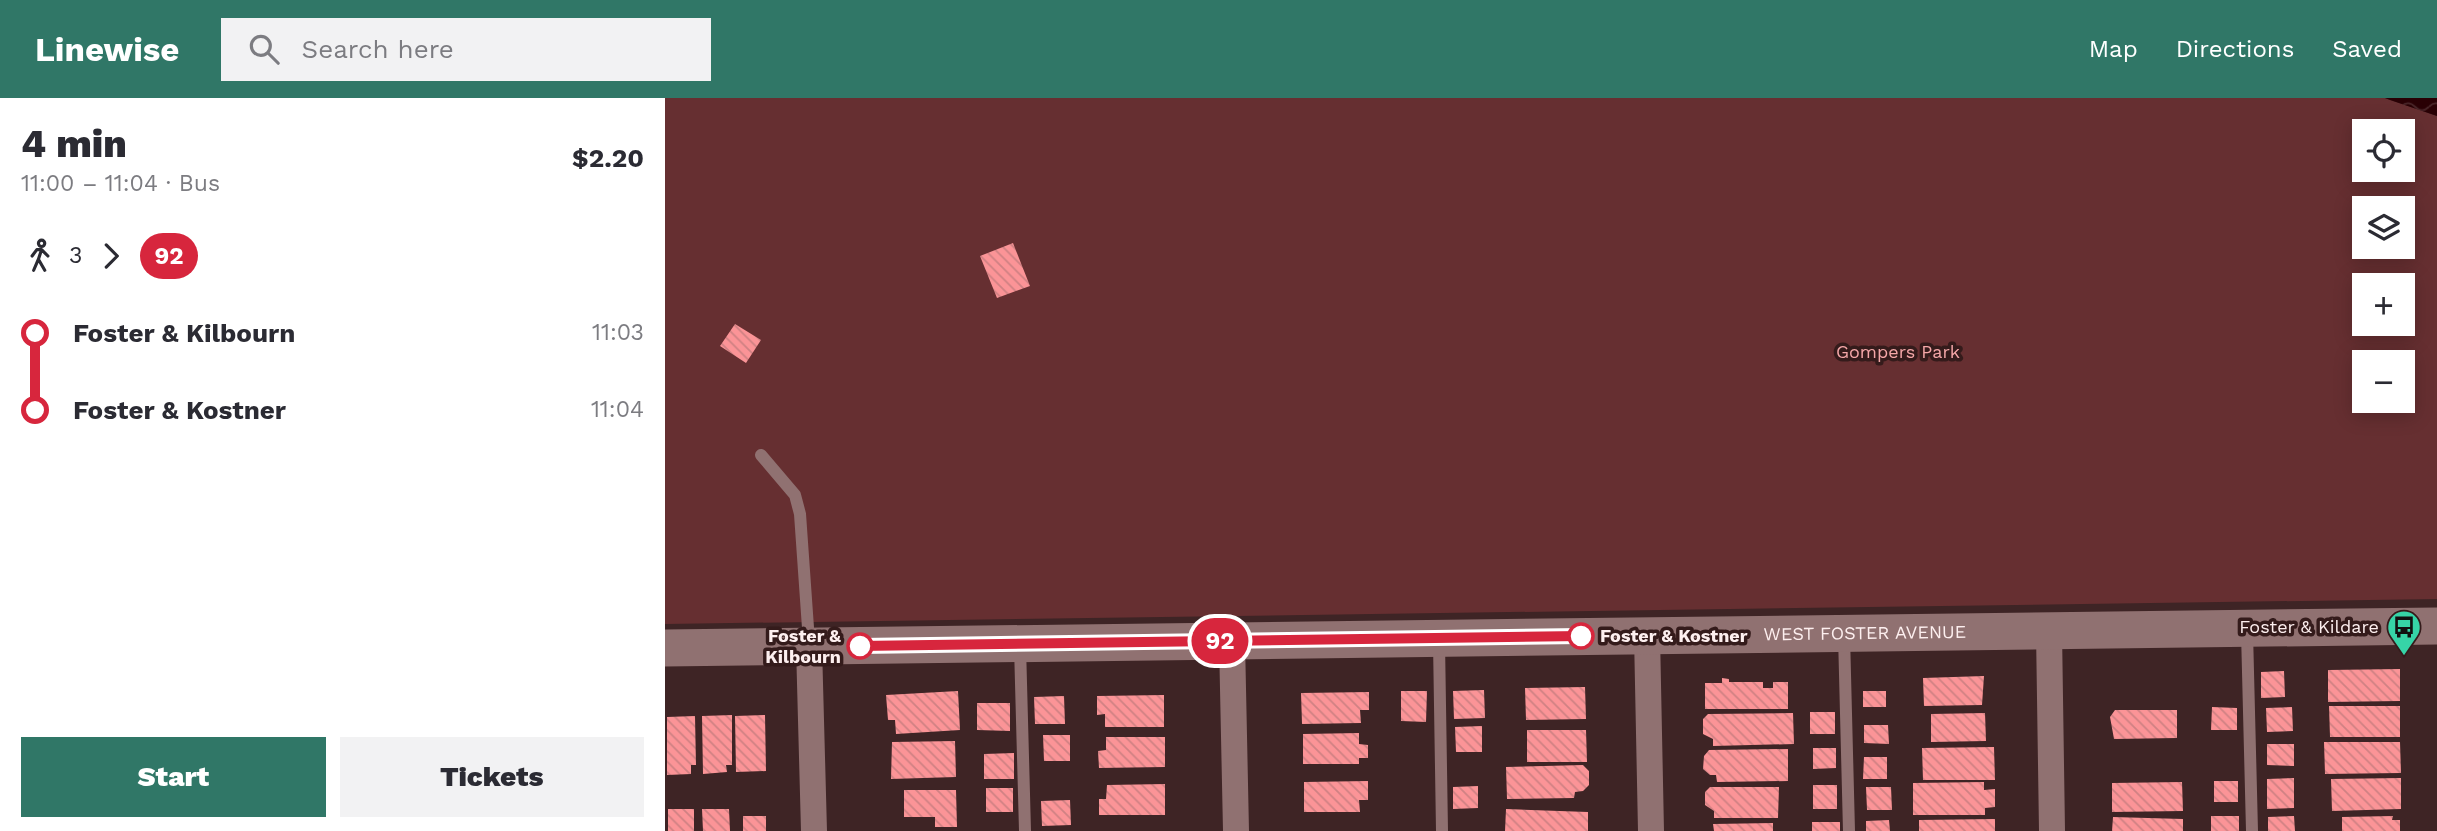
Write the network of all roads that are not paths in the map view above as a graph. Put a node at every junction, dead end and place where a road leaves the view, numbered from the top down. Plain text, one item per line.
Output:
1 (761, 455) dead end
2 (2437, 626) edge
3 (2247, 628) junction
4 (2049, 631) junction
5 (1844, 633) junction
6 (1647, 635) junction
7 (1439, 638) junction
8 (1232, 641) junction
9 (1020, 644) junction
10 (809, 646) junction
11 (665, 648) edge
12 (814, 831) edge
13 (1025, 831) edge
14 (1236, 831) edge
15 (1442, 831) edge
16 (1651, 831) edge
17 (1849, 831) edge
18 (2052, 831) edge
19 (2252, 831) edge

1 - 10 lane
2 - 3 main road, WEST FOSTER AVENUE
3 - 4 main road, WEST FOSTER AVENUE
3 - 19 lane
4 - 5 main road, WEST FOSTER AVENUE
4 - 18 street
5 - 6 main road, WEST FOSTER AVENUE
5 - 17 lane
6 - 7 main road, WEST FOSTER AVENUE
6 - 16 street
7 - 8 main road, WEST FOSTER AVENUE
7 - 15 lane
8 - 9 main road, WEST FOSTER AVENUE
8 - 14 street
9 - 10 main road, WEST FOSTER AVENUE
9 - 13 lane
10 - 11 main road, WEST FOSTER AVENUE
10 - 12 street

